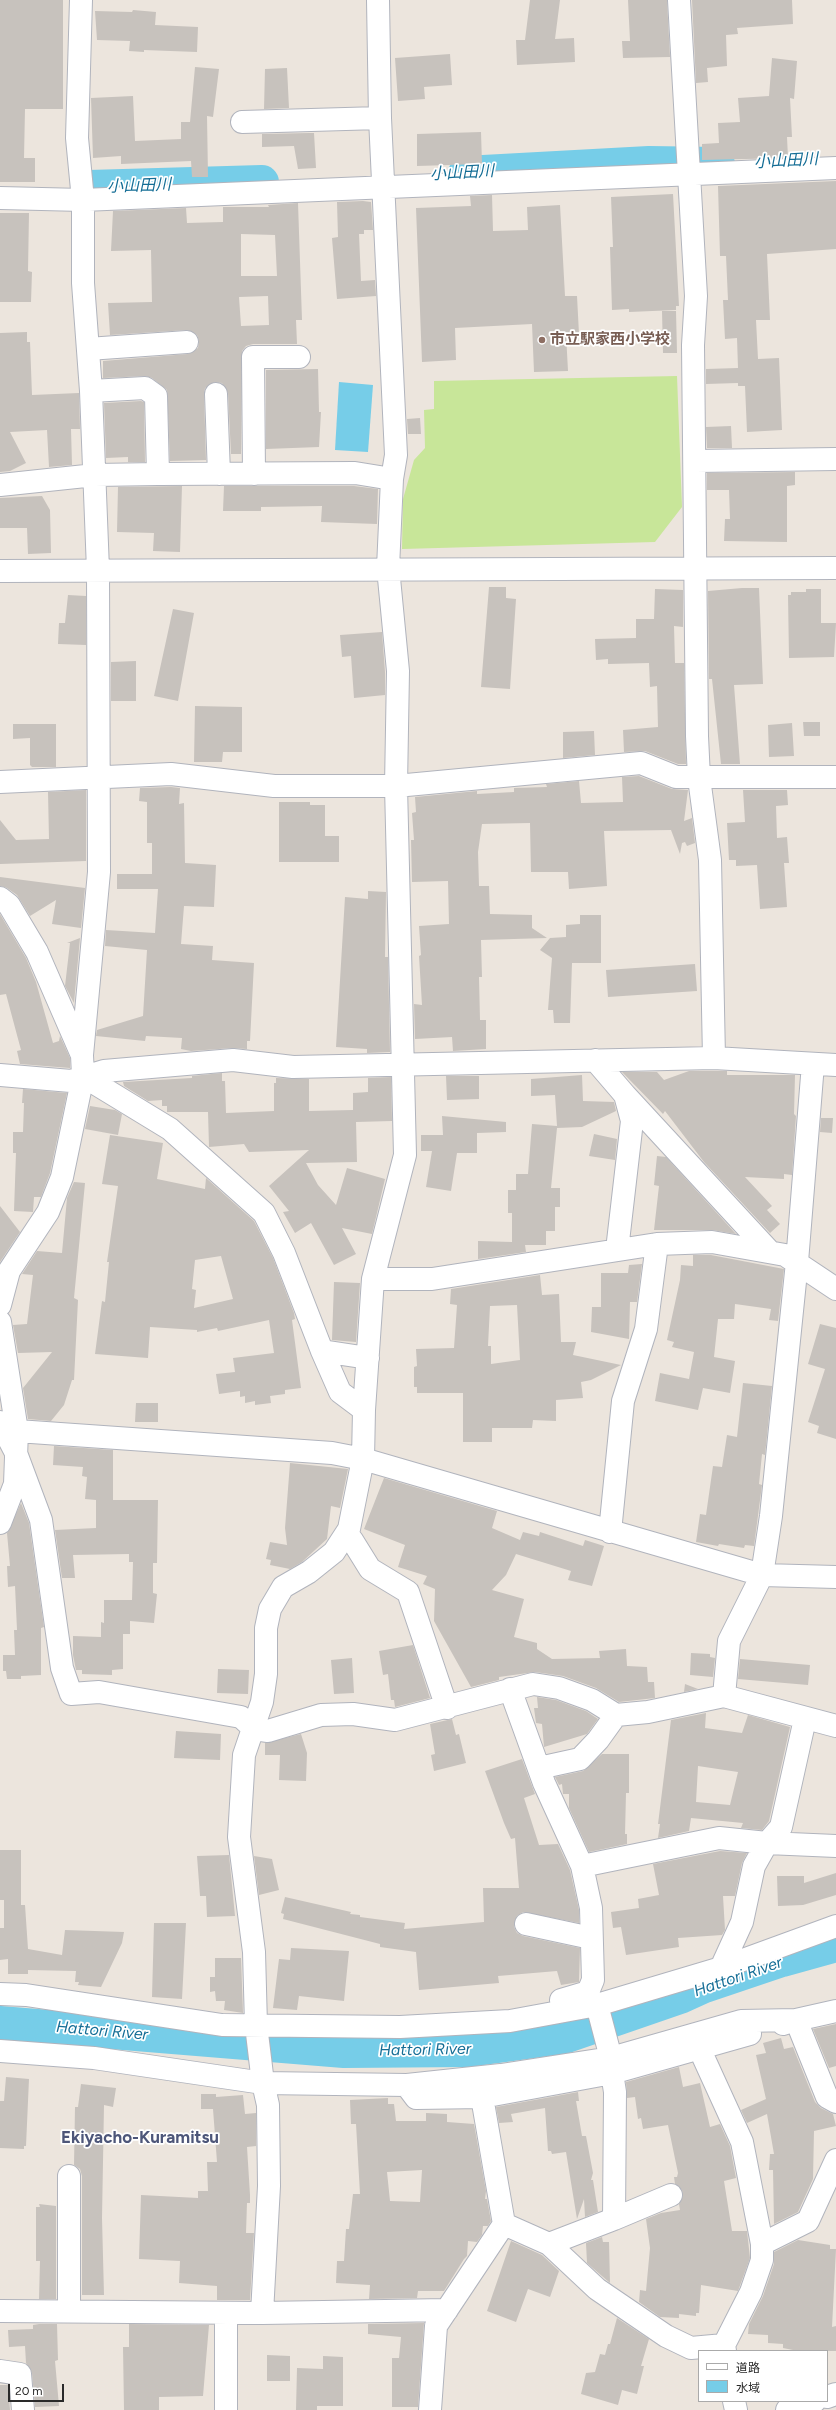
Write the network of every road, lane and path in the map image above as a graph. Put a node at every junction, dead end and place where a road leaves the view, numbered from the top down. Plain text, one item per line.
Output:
1 (81, 0) edge
2 (378, 0) edge
3 (679, 0) edge
4 (380, 118) junction
5 (242, 122) dead end
6 (836, 168) edge
7 (688, 174) junction
8 (382, 187) junction
9 (0, 198) edge
10 (83, 200) junction
11 (188, 342) dead end
12 (88, 349) junction
13 (299, 357) dead end
14 (91, 391) junction
15 (216, 394) dead end
16 (836, 459) edge
17 (696, 461) junction
18 (158, 474) junction
19 (219, 474) junction
20 (254, 474) junction
21 (95, 475) junction
22 (392, 479) junction
23 (0, 485) edge
24 (388, 568) junction
25 (695, 568) junction
26 (836, 568) edge
27 (98, 570) junction
28 (0, 571) edge
29 (836, 777) edge
30 (699, 778) junction
31 (100, 779) junction
32 (0, 782) edge
33 (396, 786) junction
34 (0, 898) edge
35 (714, 1058) junction
36 (595, 1060) junction
37 (813, 1064) junction
38 (836, 1065) edge
39 (83, 1066) junction
40 (404, 1066) junction
41 (0, 1074) edge
42 (625, 1095) junction
43 (657, 1244) junction
44 (617, 1250) junction
45 (770, 1252) junction
46 (797, 1262) junction
47 (373, 1279) junction
48 (836, 1289) edge
49 (0, 1305) edge
50 (0, 1322) edge
51 (322, 1351) junction
52 (368, 1358) junction
53 (364, 1410) junction
54 (8, 1429) edge
55 (363, 1459) junction
56 (20, 1481) junction
57 (0, 1523) edge
58 (610, 1532) junction
59 (346, 1536) junction
60 (762, 1575) junction
61 (836, 1578) edge
62 (510, 1690) junction
63 (724, 1696) junction
64 (447, 1708) junction
65 (616, 1715) junction
66 (805, 1719) junction
67 (836, 1726) edge
68 (254, 1729) junction
69 (539, 1768) junction
70 (766, 1843) junction
71 (836, 1846) edge
72 (582, 1866) junction
73 (526, 1924) dead end
74 (836, 1926) edge
75 (591, 1938) junction
76 (721, 1968) junction
77 (0, 1994) edge
78 (598, 2005) junction
79 (836, 2011) edge
80 (542, 2015) junction
81 (796, 2020) junction
82 (256, 2030) junction
83 (700, 2050) junction
84 (0, 2051) edge
85 (611, 2062) junction
86 (263, 2083) junction
87 (408, 2085) junction
88 (482, 2097) junction
89 (836, 2102) edge
90 (836, 2160) edge
91 (69, 2176) dead end
92 (671, 2195) dead end
93 (614, 2220) junction
94 (504, 2224) junction
95 (549, 2244) junction
96 (762, 2244) junction
97 (447, 2310) junction
98 (0, 2311) edge
99 (69, 2311) junction
100 (226, 2312) junction
101 (262, 2313) junction
102 (725, 2348) edge
103 (0, 2371) edge
104 (812, 2402) edge
105 (23, 2410) edge
106 (226, 2410) edge
107 (430, 2410) edge
108 (787, 2410) edge

1 - 10 street
2 - 4 street
3 - 7 street
4 - 5 street
4 - 8 street
6 - 7 street
7 - 8 street
7 - 17 street
8 - 10 street
8 - 22 street
9 - 10 street
10 - 12 street
11 - 12 street
12 - 14 street
13 - 20 street
14 - 18 street
14 - 21 street
15 - 19 street
16 - 17 street
17 - 25 street
18 - 19 street
18 - 21 street
19 - 20 street
20 - 22 street
21 - 23 street
21 - 27 street
22 - 24 street
24 - 25 street
24 - 27 street
24 - 33 street
25 - 26 street
25 - 30 street
27 - 28 street
27 - 31 street
29 - 30 street
30 - 33 street
30 - 35 street
31 - 32 street
31 - 33 street
31 - 39 street
33 - 40 street
34 - 39 street
35 - 36 street
35 - 37 street
36 - 40 street
36 - 42 street
37 - 38 street
37 - 46 street
39 - 40 street
39 - 41 street
39 - 49 street
39 - 51 street
40 - 47 street
42 - 44 street
42 - 45 street
43 - 44 street
43 - 45 street
43 - 58 street
44 - 47 street
45 - 46 street
46 - 48 street
46 - 60 street
47 - 52 street
50 - 54 street
51 - 52 street
51 - 53 street
52 - 53 street
53 - 55 street
54 - 55 street
54 - 56 street
55 - 58 street
55 - 59 street
56 - 57 street
56 - 68 street
58 - 60 street
59 - 64 street
59 - 68 street
60 - 61 street
60 - 63 street
62 - 64 street
62 - 65 street
62 - 69 street
63 - 65 street
63 - 66 street
64 - 68 street
65 - 69 street
66 - 67 street
66 - 70 street
68 - 82 street
69 - 72 street
70 - 71 street
70 - 72 street
70 - 76 street
72 - 75 street
73 - 75 street
74 - 76 street
75 - 80 street
76 - 78 street
77 - 82 street
78 - 80 street
78 - 85 street
79 - 81 street
80 - 82 street
81 - 83 street
81 - 85 street
81 - 89 street
82 - 86 street
83 - 85 street
83 - 96 street
84 - 86 street
85 - 87 street
85 - 88 street
85 - 93 street
86 - 87 street
86 - 101 street
87 - 88 street
88 - 94 street
90 - 96 street
91 - 99 street
92 - 93 street
93 - 95 street
94 - 95 street
94 - 97 street
95 - 102 street
96 - 102 street
97 - 101 street
97 - 107 street
98 - 99 street
99 - 100 street
100 - 101 street
100 - 106 street
103 - 105 street
104 - 108 street

